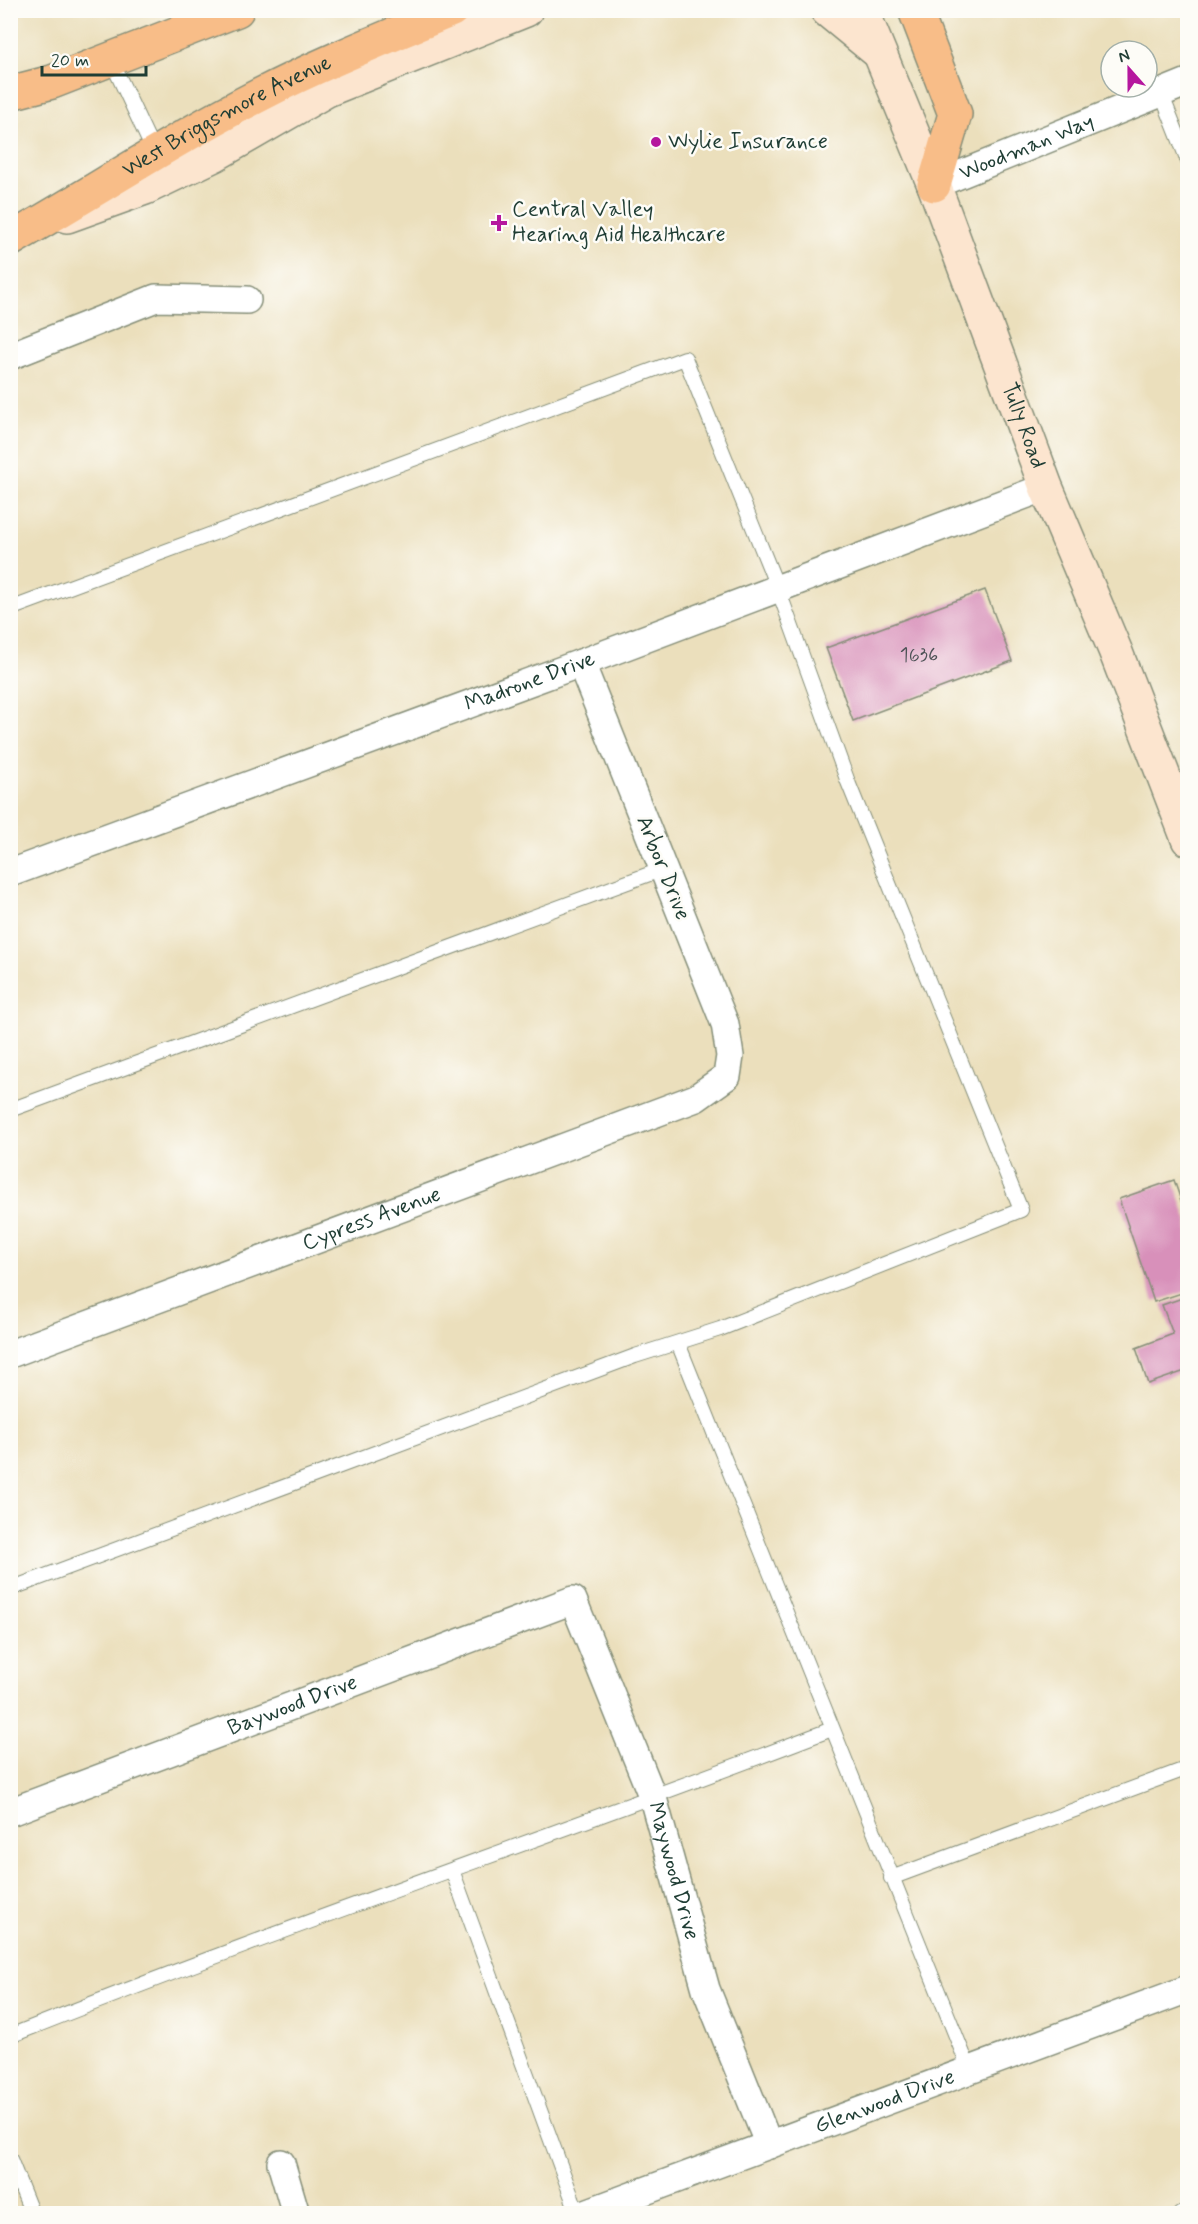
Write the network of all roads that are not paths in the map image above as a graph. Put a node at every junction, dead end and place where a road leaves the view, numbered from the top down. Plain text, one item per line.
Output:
1 (237, 10) edge
2 (452, 10) edge
3 (526, 10) edge
4 (827, 10) edge
5 (862, 10) edge
6 (915, 10) edge
7 (879, 52) junction
8 (111, 60) junction
9 (1188, 82) edge
10 (10, 93) edge
11 (1161, 93) junction
12 (155, 154) junction
13 (1188, 161) edge
14 (934, 185) junction
15 (10, 240) edge
16 (247, 300) dead end
17 (10, 356) edge
18 (1046, 487) junction
19 (778, 589) junction
20 (10, 609) edge
21 (581, 663) junction
22 (1188, 839) edge
23 (663, 869) junction
24 (10, 873) edge
25 (727, 1076) joint
26 (10, 1110) edge
27 (678, 1343) junction
28 (10, 1354) edge
29 (10, 1589) edge
30 (573, 1600) joint
31 (832, 1729) junction
32 (1188, 1768) edge
33 (653, 1798) junction
34 (10, 1812) edge
35 (452, 1870) junction
36 (891, 1878) junction
37 (1188, 1989) edge
38 (10, 2036) edge
39 (970, 2071) junction
40 (769, 2145) junction
41 (10, 2158) edge
42 (281, 2163) dead end
43 (1188, 2211) edge
44 (32, 2214) edge
45 (296, 2214) edge
46 (578, 2214) edge
47 (584, 2214) edge
48 (1180, 2214) edge

1 - 8 main road
2 - 12 main road, West Briggsmore Avenue
3 - 15 main road
4 - 7 main road
5 - 7 main road, Tully Road
6 - 14 main road
7 - 14 main road, Tully Road
8 - 10 main road
8 - 12 lane
9 - 11 street, Woodman Way
11 - 13 lane
11 - 14 street, Woodman Way
12 - 15 main road, West Briggsmore Avenue
14 - 18 main road, Tully Road
16 - 17 street
18 - 19 street, Madrone Drive
18 - 22 main road, Tully Road
19 - 20 lane
19 - 21 street, Madrone Drive
19 - 27 lane
21 - 23 street, Arbor Drive
21 - 24 street, Madrone Drive
23 - 25 street, Arbor Drive
23 - 26 lane
25 - 28 street, Cypress Avenue
27 - 29 lane
27 - 31 lane
30 - 33 street, Maywood Drive
30 - 34 street, Baywood Drive
31 - 33 lane
31 - 36 lane
32 - 36 lane
33 - 35 lane
33 - 40 street, Maywood Drive
35 - 38 lane
35 - 46 lane
36 - 39 lane
37 - 39 street, Glenwood Drive
39 - 40 street, Glenwood Drive
40 - 47 street, Glenwood Drive
41 - 44 lane
42 - 45 street
43 - 48 lane

